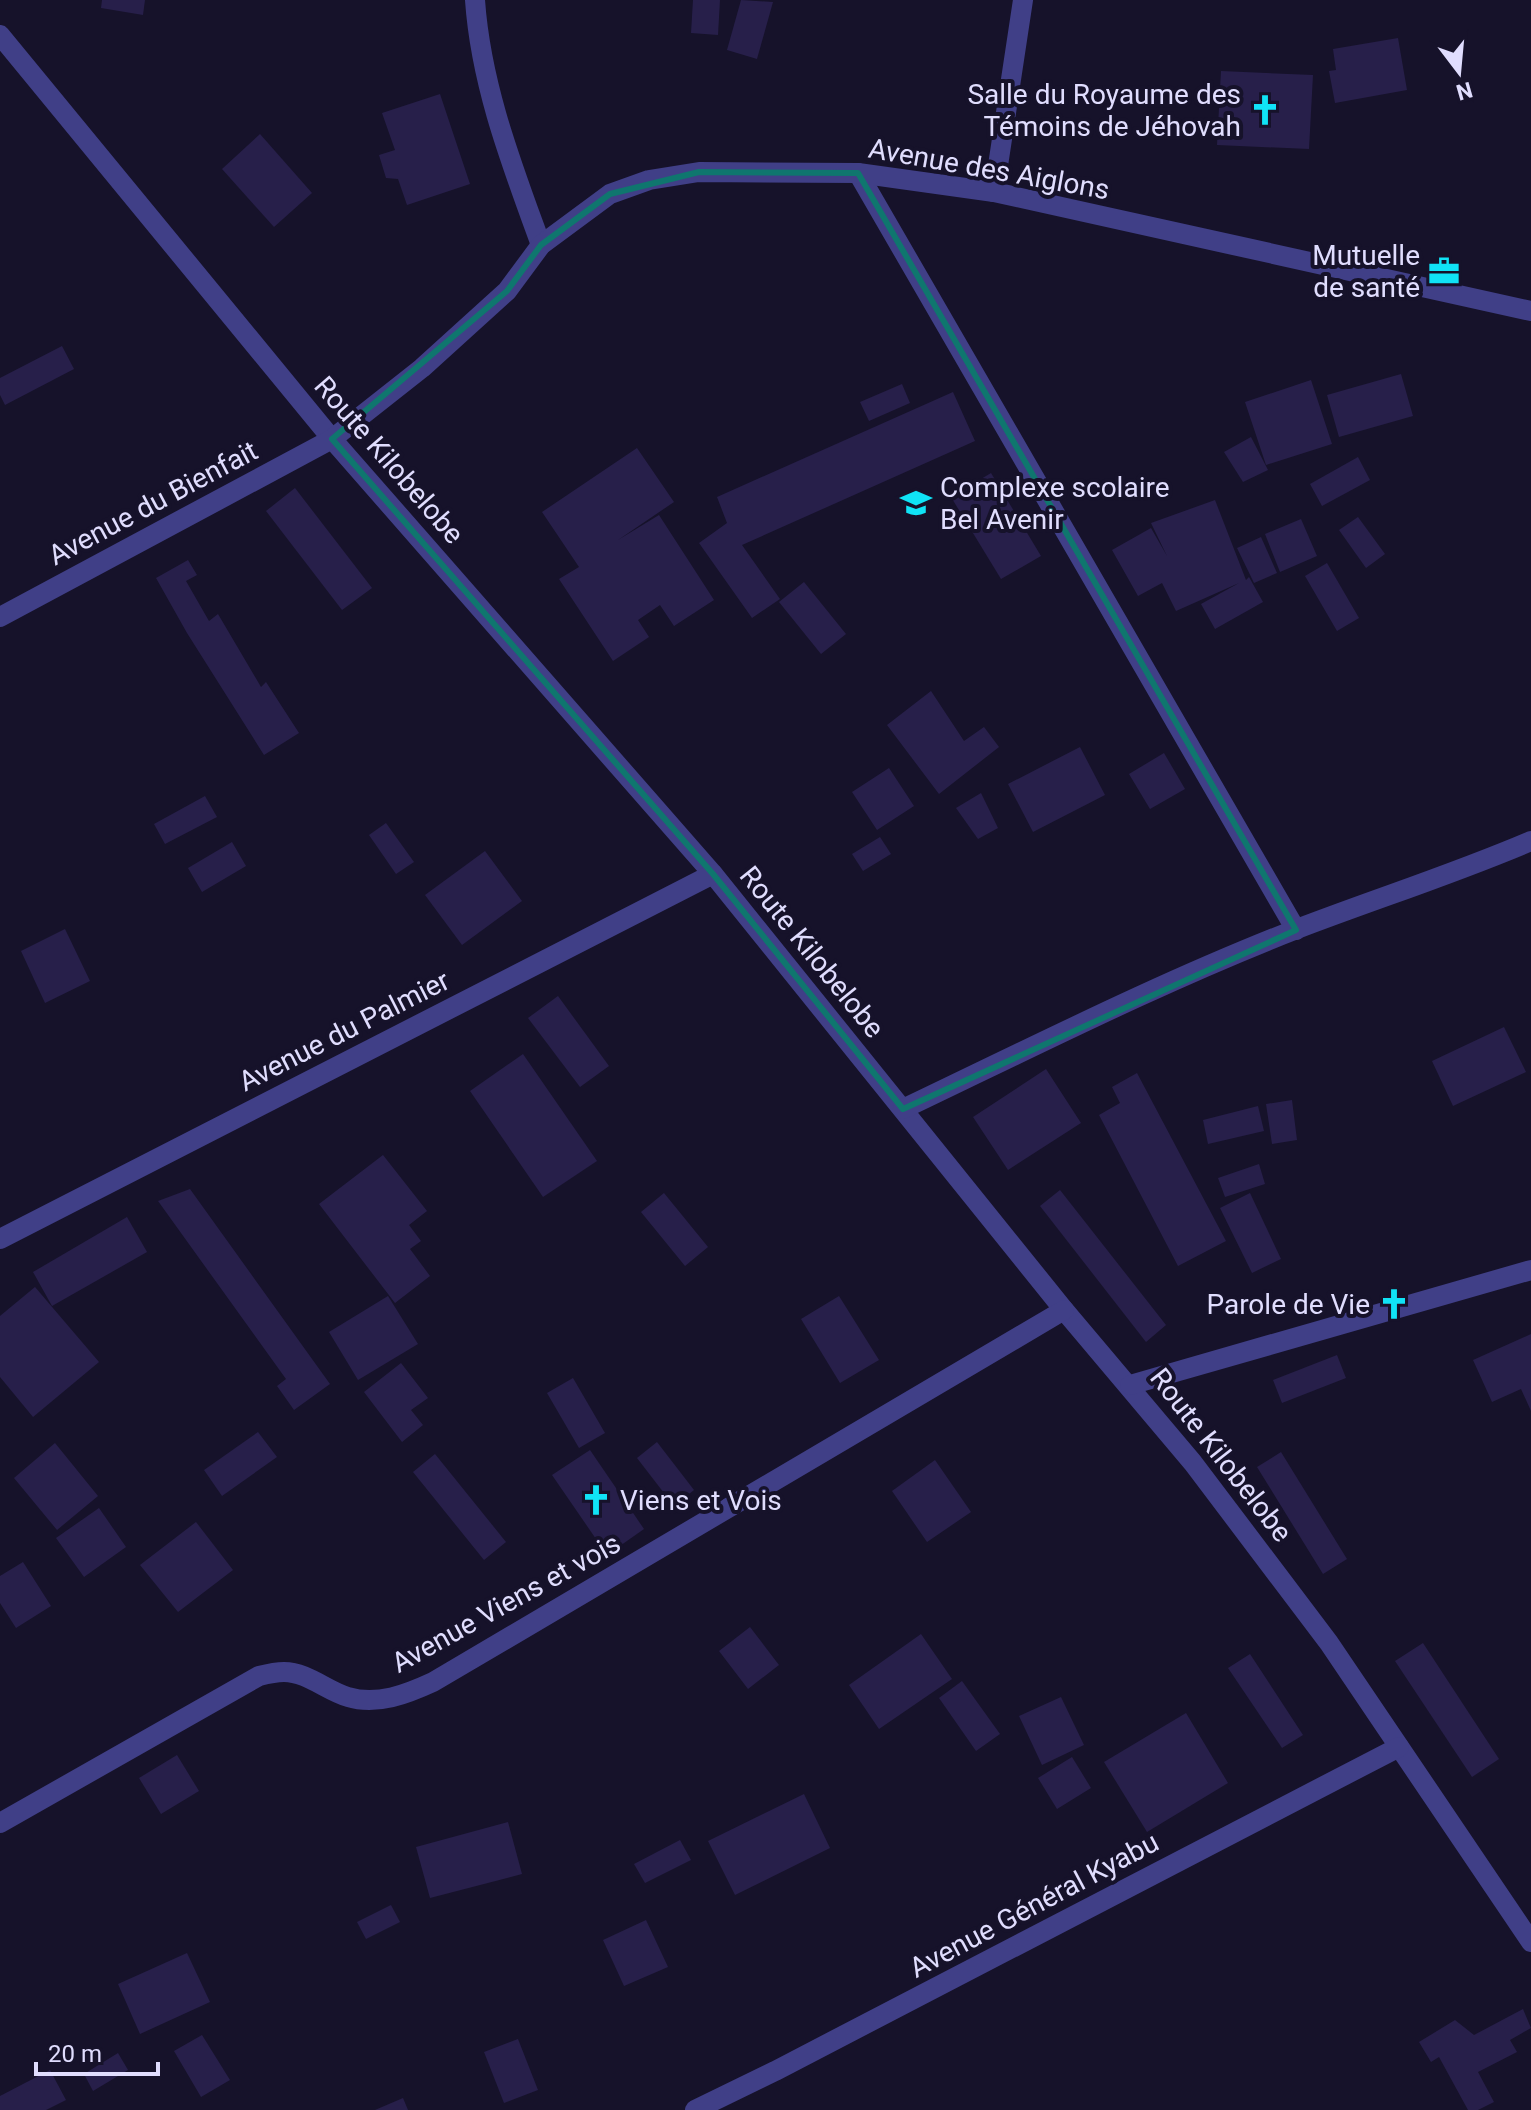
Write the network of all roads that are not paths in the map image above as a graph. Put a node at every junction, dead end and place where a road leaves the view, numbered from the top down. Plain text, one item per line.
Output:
1 (475, 0) edge
2 (1023, 0) edge
3 (0, 35) edge
4 (858, 173) junction
5 (994, 192) junction
6 (541, 245) junction
7 (1531, 311) edge
8 (332, 439) junction
9 (0, 617) edge
10 (1531, 841) edge
11 (713, 874) junction
12 (1296, 930) junction
13 (903, 1109) junction
14 (0, 1239) edge
15 (1531, 1270) edge
16 (1064, 1310) junction
17 (1130, 1385) junction
18 (1399, 1747) junction
19 (0, 1823) edge
20 (1531, 1942) edge
21 (695, 2110) edge

1 - 6 street
2 - 5 street
3 - 8 street, Route Kilobelobe
4 - 5 street, Avenue des Aiglons
4 - 6 street, Avenue des Aiglons
4 - 12 street
5 - 7 street, Avenue des Aiglons
6 - 8 street, Avenue des Aiglons
8 - 9 street, Avenue du Bienfait
8 - 11 street, Route Kilobelobe
10 - 12 street
11 - 13 street, Route Kilobelobe
11 - 14 street, Avenue du Palmier
12 - 13 street
13 - 16 street, Route Kilobelobe
15 - 17 street
16 - 17 street, Route Kilobelobe
16 - 19 street, Avenue Viens et vois
17 - 18 street, Route Kilobelobe
18 - 20 street, Route Kilobelobe
18 - 21 street, Avenue Général Kyabu

